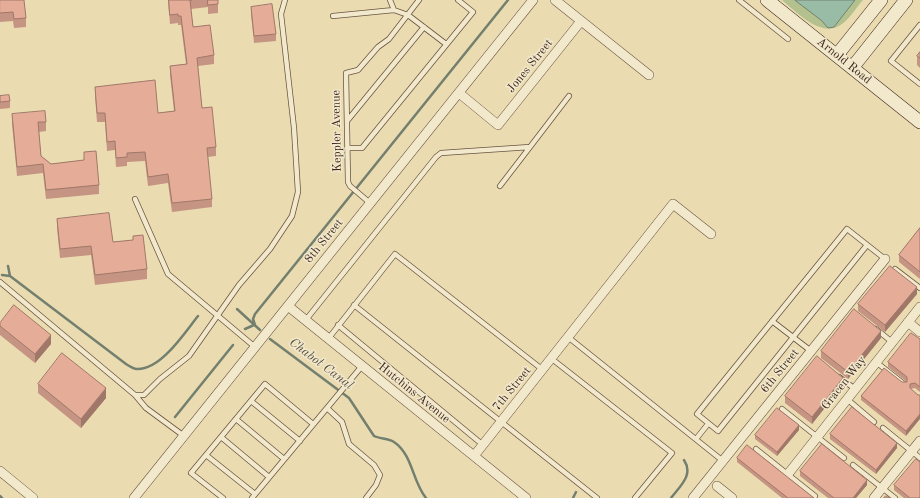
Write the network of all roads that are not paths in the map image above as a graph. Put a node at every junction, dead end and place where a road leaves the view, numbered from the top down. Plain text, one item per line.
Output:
1 (285, 0) edge
2 (390, 0) edge
3 (419, 0) edge
4 (458, 0) edge
5 (533, 0) edge
6 (555, 0) edge
7 (740, 0) edge
8 (767, 0) edge
9 (881, 0) edge
10 (906, 0) edge
11 (394, 10) junction
12 (408, 14) junction
13 (333, 16) dead end
14 (581, 21) junction
15 (920, 25) edge
16 (424, 27) junction
17 (788, 39) dead end
18 (446, 44) junction
19 (837, 55) junction
20 (852, 68) junction
21 (649, 75) dead end
22 (920, 84) edge
23 (458, 93) junction
24 (569, 96) dead end
25 (347, 122) junction
26 (920, 122) edge
27 (530, 147) junction
28 (347, 148) junction
29 (500, 186) dead end
30 (135, 199) dead end
31 (370, 203) junction
32 (711, 234) dead end
33 (867, 245) junction
34 (885, 259) joint
35 (895, 269) edge
36 (0, 282) edge
37 (920, 288) edge
38 (288, 306) junction
39 (354, 306) junction
40 (920, 307) edge
41 (217, 316) junction
42 (306, 321) junction
43 (772, 321) junction
44 (908, 322) junction
45 (869, 324) edge
46 (338, 325) junction
47 (920, 332) edge
48 (793, 336) junction
49 (568, 337) junction
50 (328, 339) junction
51 (892, 342) junction
52 (255, 347) junction
53 (811, 350) junction
54 (552, 358) junction
55 (876, 362) junction
56 (362, 366) junction
57 (543, 370) junction
58 (837, 375) edge
59 (904, 384) edge
60 (855, 389) junction
61 (135, 395) junction
62 (847, 399) junction
63 (250, 401) junction
64 (327, 408) junction
65 (782, 409) dead end
66 (236, 419) junction
67 (502, 421) junction
68 (874, 422) dead end
69 (314, 424) junction
70 (708, 424) junction
71 (883, 428) dead end
72 (184, 436) junction
73 (221, 437) junction
74 (817, 437) junction
75 (696, 439) junction
76 (300, 441) junction
77 (920, 441) edge
78 (483, 445) junction
79 (756, 449) dead end
80 (912, 451) junction
81 (206, 455) junction
82 (474, 456) junction
83 (844, 458) dead end
84 (920, 458) edge
85 (284, 459) junction
86 (723, 461) junction
87 (853, 466) dead end
88 (0, 472) edge
89 (788, 474) junction
90 (269, 477) junction
91 (718, 486) dead end
92 (883, 488) junction
93 (253, 496) edge
94 (815, 496) dead end
95 (33, 498) edge
96 (134, 498) edge
97 (223, 498) edge
98 (366, 498) edge
99 (526, 498) edge
100 (597, 498) edge
101 (635, 498) edge
102 (693, 498) edge
103 (732, 498) edge
104 (874, 498) edge
105 (895, 498) edge

1 - 41 lane
2 - 11 lane
3 - 12 lane
4 - 18 lane
5 - 23 street, 8th Street
6 - 14 street
7 - 17 lane
8 - 19 street, Arnold Road
9 - 19 street
10 - 20 street
11 - 12 lane
11 - 13 lane
12 - 16 lane
12 - 25 lane, Keppler Avenue
14 - 21 street
14 - 23 street, Jones Street
15 - 22 lane
16 - 18 lane
16 - 25 lane
18 - 28 lane
19 - 20 street, Arnold Road
20 - 26 street, Arnold Road
23 - 31 street, 8th Street
24 - 27 lane
25 - 28 lane, Keppler Avenue
27 - 29 lane
27 - 42 lane
28 - 31 lane, Keppler Avenue
30 - 41 lane
31 - 38 street, 8th Street
32 - 49 street, 7th Street
33 - 34 lane
33 - 43 lane
33 - 48 lane
34 - 53 street, 6th Street
35 - 37 lane
36 - 61 lane
38 - 42 street, Hutchins Avenue
38 - 52 street, 8th Street
39 - 46 lane
39 - 57 lane
39 - 67 lane
40 - 44 street, Gracen Way
41 - 52 lane
41 - 61 lane
42 - 50 street, Hutchins Avenue
43 - 48 lane
43 - 70 lane
44 - 47 street
44 - 51 street, Gracen Way
45 - 51 lane
46 - 50 lane
46 - 78 lane
48 - 53 lane
48 - 70 lane
49 - 54 street, 7th Street
49 - 75 lane
50 - 56 street, Hutchins Avenue
51 - 55 street, Gracen Way
52 - 72 street, 8th Street
53 - 86 street, 6th Street
54 - 57 street, 7th Street
54 - 101 lane
55 - 59 lane
55 - 60 street, Gracen Way
56 - 64 lane
56 - 82 street, Hutchins Avenue
57 - 67 street, 7th Street
58 - 60 lane
60 - 62 street, Gracen Way
61 - 72 lane
62 - 68 lane
62 - 74 street, Gracen Way
63 - 66 lane
63 - 69 lane
63 - 76 lane
64 - 69 lane
64 - 98 lane
65 - 74 lane
66 - 73 lane
66 - 85 lane
67 - 78 street, 7th Street
67 - 100 lane
69 - 76 lane
70 - 75 lane
71 - 80 lane
72 - 96 street, 8th Street
73 - 81 lane
73 - 90 lane
74 - 83 lane
74 - 89 street, Gracen Way
75 - 86 lane
76 - 85 lane
77 - 80 street
78 - 82 street, 7th Street
79 - 89 lane
80 - 84 lane
80 - 92 street
81 - 93 lane
81 - 97 lane
82 - 99 street, Hutchins Avenue
85 - 90 lane
86 - 102 street, 6th Street
87 - 92 lane
88 - 95 street
89 - 94 lane
90 - 93 lane
91 - 103 street
92 - 104 street
92 - 105 lane

